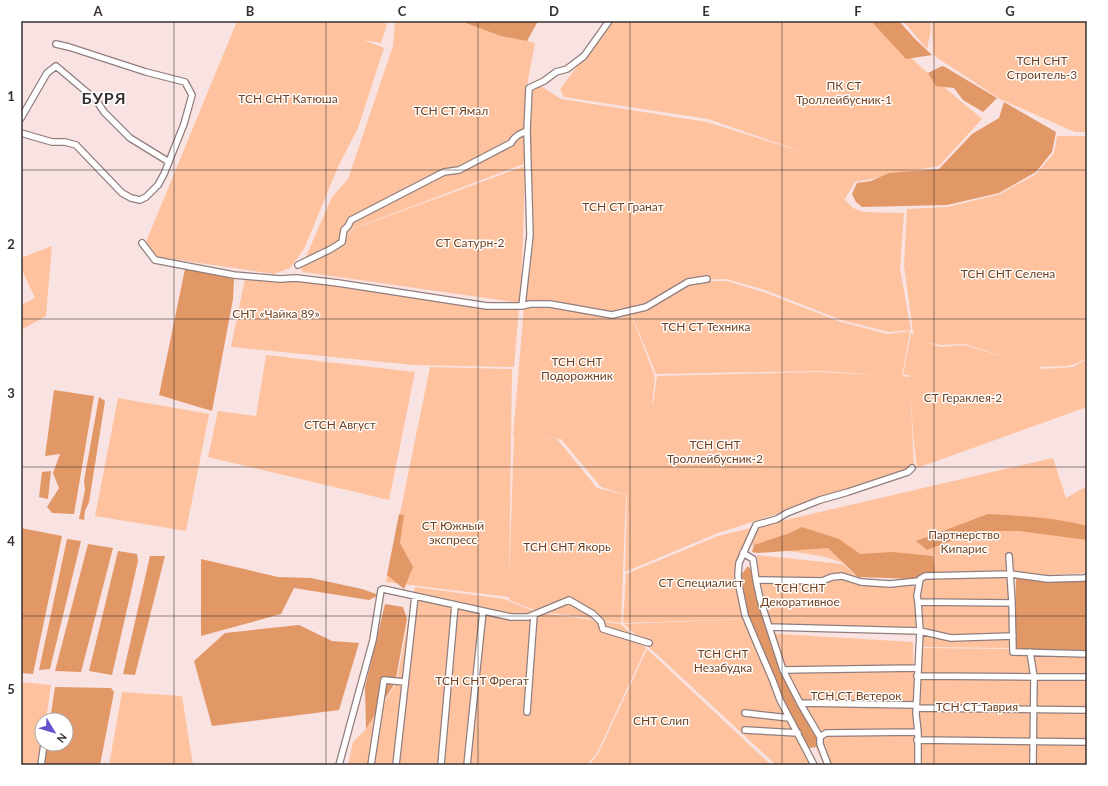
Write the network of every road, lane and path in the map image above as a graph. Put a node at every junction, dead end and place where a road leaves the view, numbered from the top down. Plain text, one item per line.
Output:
1 (609, 21) edge
2 (56, 44) dead end
3 (21, 118) edge
4 (526, 131) junction
5 (21, 133) edge
6 (169, 162) junction
7 (142, 243) dead end
8 (298, 265) dead end
9 (707, 279) dead end
10 (522, 306) junction
11 (912, 468) dead end
12 (743, 553) junction
13 (1010, 556) dead end
14 (1011, 574) junction
15 (1087, 577) edge
16 (756, 580) junction
17 (919, 581) junction
18 (416, 596) junction
19 (918, 602) junction
20 (1012, 603) junction
21 (455, 605) junction
22 (483, 611) junction
23 (534, 615) junction
24 (769, 627) junction
25 (920, 631) junction
26 (1013, 636) junction
27 (649, 643) dead end
28 (1030, 652) junction
29 (1087, 654) edge
30 (918, 668) junction
31 (783, 670) junction
32 (917, 676) junction
33 (1034, 677) junction
34 (1087, 677) edge
35 (405, 682) junction
36 (800, 703) junction
37 (916, 706) junction
38 (1033, 709) junction
39 (1087, 710) edge
40 (527, 712) dead end
41 (745, 713) dead end
42 (789, 718) junction
43 (745, 730) dead end
44 (918, 732) junction
45 (798, 733) junction
46 (820, 737) junction
47 (917, 740) junction
48 (1033, 741) junction
49 (1087, 742) edge
50 (43, 752) edge
51 (41, 765) edge
52 (339, 765) edge
53 (371, 765) edge
54 (396, 765) edge
55 (441, 765) edge
56 (467, 765) edge
57 (814, 765) edge
58 (828, 765) edge
59 (918, 765) edge
60 (1033, 765) edge

1 - 4 street
2 - 6 street
3 - 6 street
4 - 8 street
4 - 10 street
5 - 6 street
7 - 10 street
9 - 10 street
11 - 12 street
12 - 16 street
12 - 42 street
13 - 14 street
14 - 15 street
14 - 17 street
14 - 20 street
16 - 17 street
16 - 24 street
17 - 19 street
18 - 21 street
18 - 35 street
18 - 52 street
19 - 20 street
19 - 25 street
20 - 26 street
21 - 22 street
21 - 55 street
22 - 23 street
22 - 56 street
23 - 27 street
23 - 40 street
24 - 25 street
24 - 31 street
25 - 26 street
25 - 30 street
26 - 28 street
28 - 29 street
28 - 33 street
30 - 31 street
30 - 32 street
31 - 36 street
32 - 33 street
32 - 37 street
33 - 34 street
33 - 38 street
35 - 53 street
35 - 54 street
36 - 37 street
36 - 46 street
37 - 38 street
37 - 44 street
38 - 39 street
38 - 48 street
41 - 42 street
42 - 45 street
43 - 45 street
44 - 46 street
44 - 47 street
45 - 57 street
46 - 58 street
47 - 48 street
47 - 59 street
48 - 49 street
48 - 60 street
50 - 51 street

